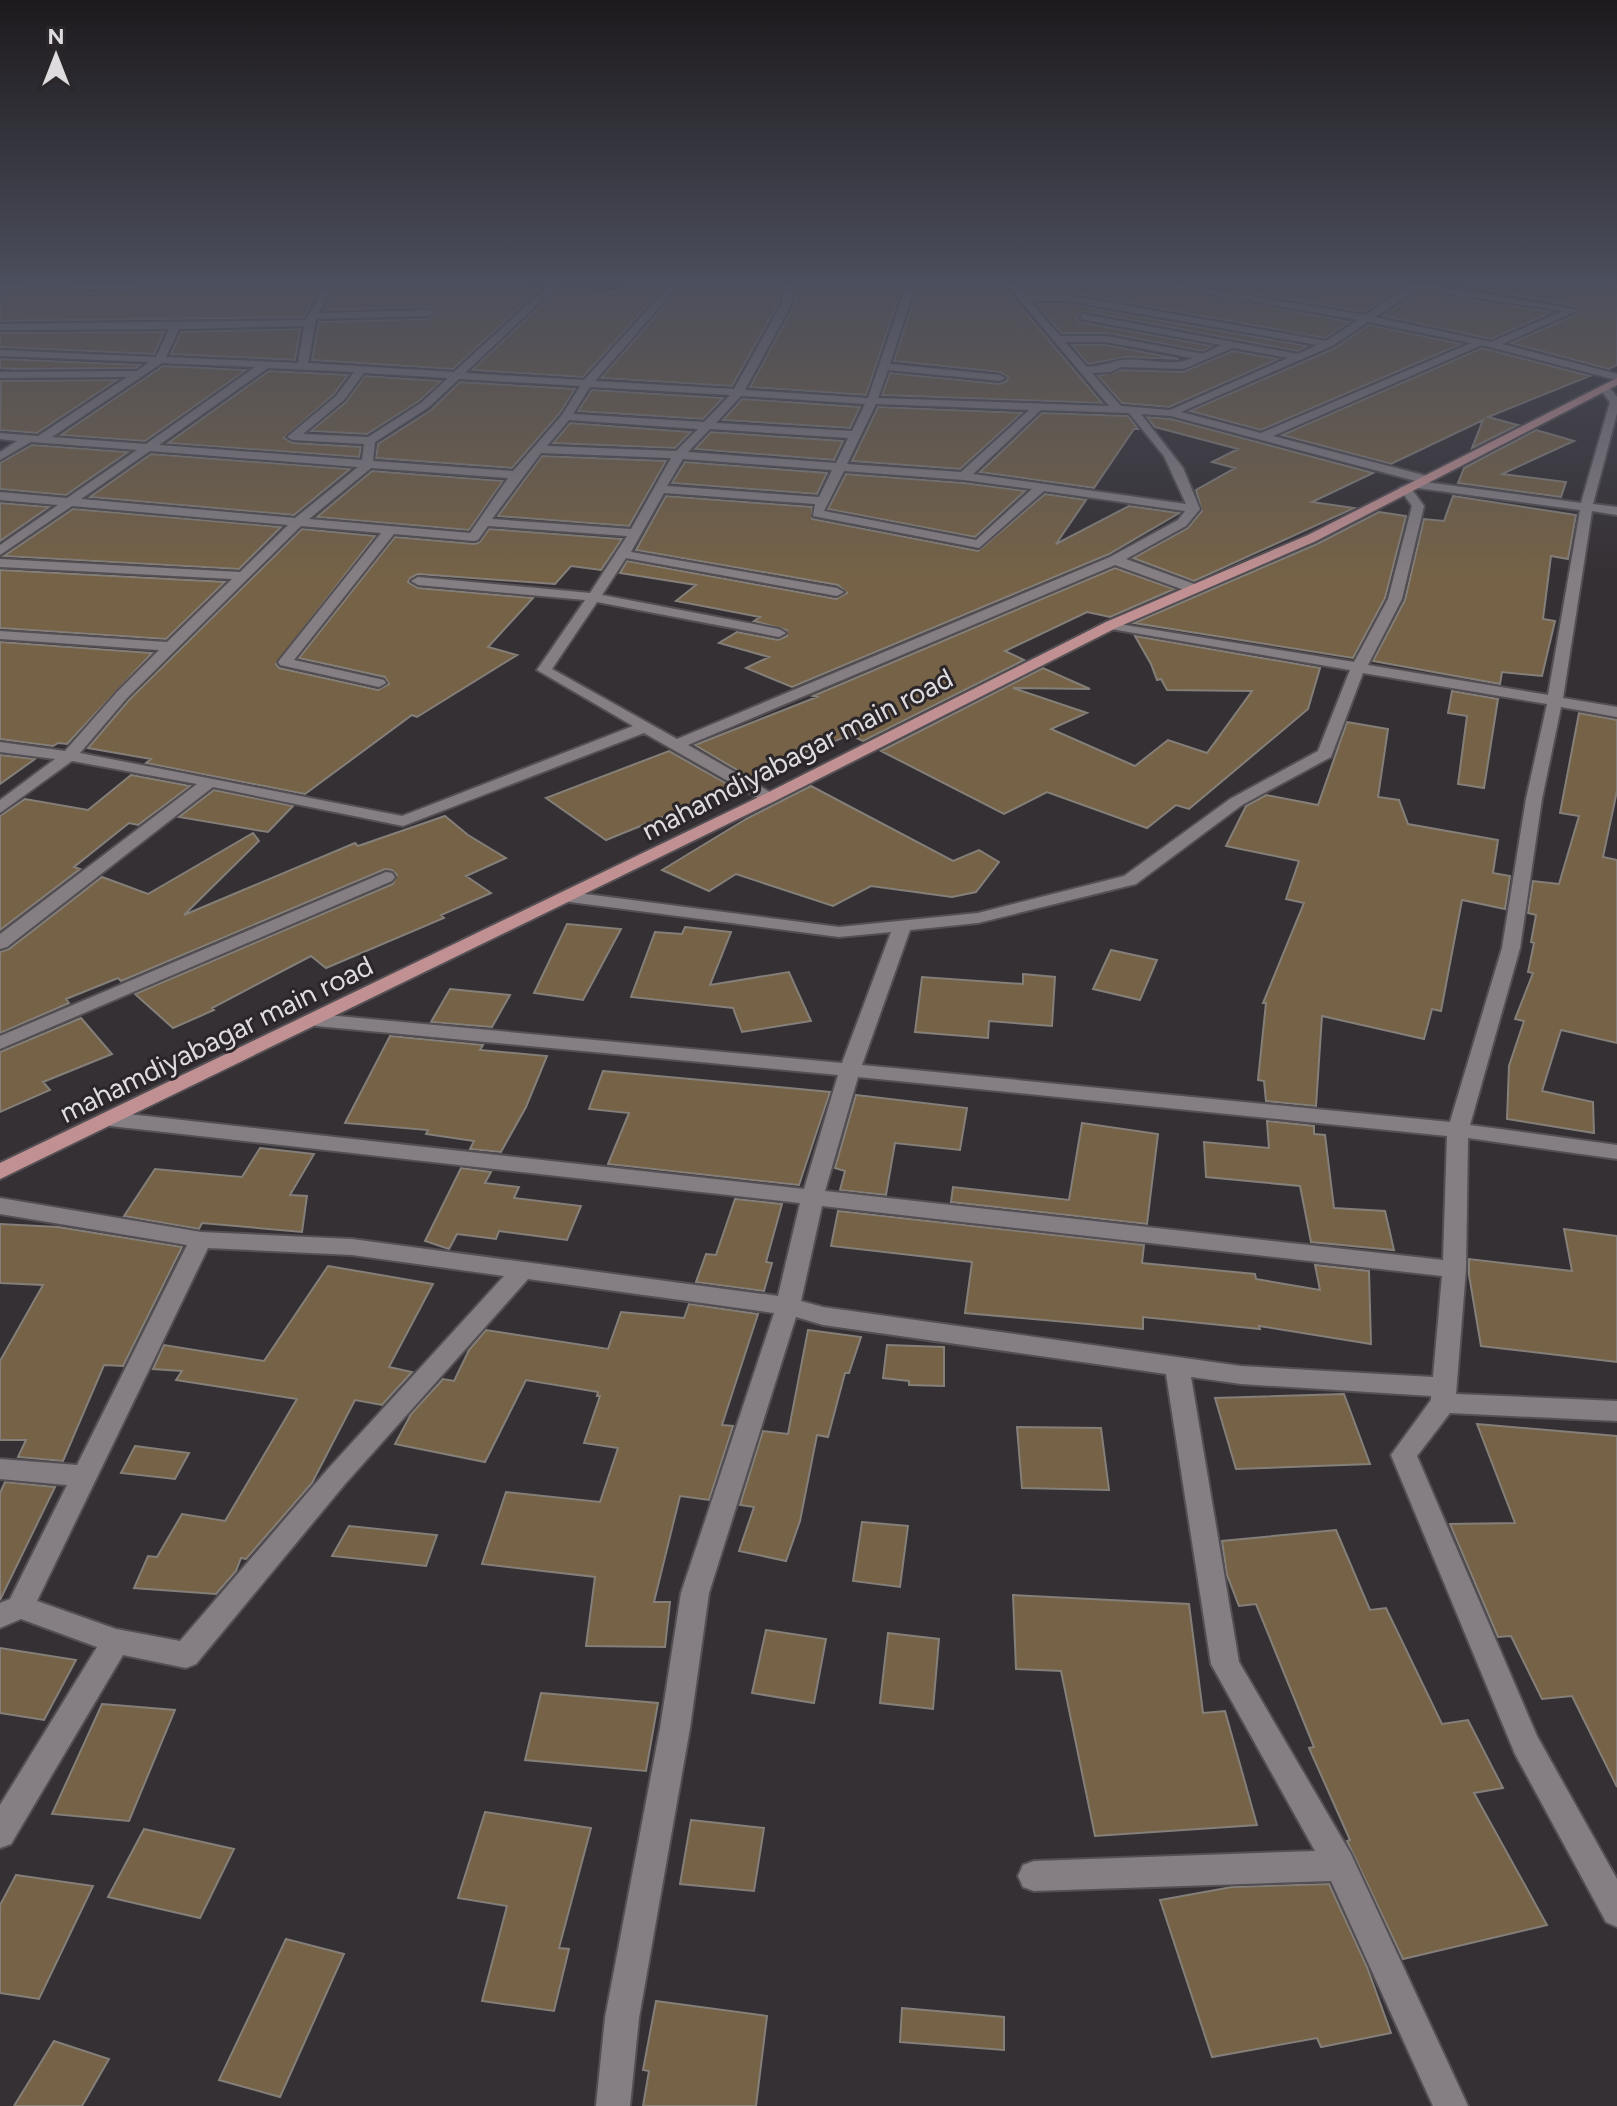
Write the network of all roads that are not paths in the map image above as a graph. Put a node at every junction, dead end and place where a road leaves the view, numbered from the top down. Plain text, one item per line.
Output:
1 (132, 378) edge
2 (246, 378) edge
3 (355, 378) edge
4 (453, 378) edge
5 (510, 378) edge
6 (591, 378) edge
7 (746, 378) edge
8 (881, 378) edge
9 (1092, 378) edge
10 (1251, 378) edge
11 (1402, 378) edge
12 (1613, 382) edge
13 (587, 383) junction
14 (737, 394) junction
15 (872, 401) junction
16 (1037, 408) junction
17 (1125, 410) junction
18 (1171, 413) junction
19 (566, 417) junction
20 (707, 424) junction
21 (856, 435) junction
22 (0, 436) edge
23 (1264, 436) junction
24 (36, 437) junction
25 (370, 441) junction
26 (1602, 442) junction
27 (1617, 444) edge
28 (148, 446) junction
29 (538, 449) junction
30 (679, 455) junction
31 (0, 457) edge
32 (367, 465) junction
33 (840, 467) junction
34 (516, 475) junction
35 (964, 476) junction
36 (1414, 483) junction
37 (1040, 488) junction
38 (660, 489) junction
39 (0, 496) edge
40 (823, 501) junction
41 (69, 502) junction
42 (1586, 507) junction
43 (1194, 509) junction
44 (1617, 511) edge
45 (300, 520) junction
46 (483, 522) junction
47 (391, 529) junction
48 (636, 533) junction
49 (0, 551) edge
50 (623, 554) junction
51 (1115, 560) junction
52 (0, 563) edge
53 (244, 576) junction
54 (418, 581) dead end
55 (1192, 588) junction
56 (837, 592) dead end
57 (591, 597) junction
58 (1111, 625) junction
59 (779, 633) dead end
60 (0, 635) edge
61 (172, 647) junction
62 (1359, 666) junction
63 (379, 683) dead end
64 (1555, 701) junction
65 (1617, 712) edge
66 (645, 727) junction
67 (676, 745) junction
68 (0, 747) edge
69 (69, 756) junction
70 (210, 782) junction
71 (769, 798) junction
72 (0, 808) edge
73 (386, 877) dead end
74 (570, 897) junction
75 (902, 926) junction
76 (0, 943) edge
77 (316, 1020) junction
78 (0, 1043) edge
79 (850, 1070) junction
80 (110, 1119) junction
81 (1458, 1130) junction
82 (1617, 1152) edge
83 (1, 1170) edge
84 (812, 1199) junction
85 (0, 1206) edge
86 (201, 1240) junction
87 (1454, 1269) junction
88 (521, 1272) junction
89 (788, 1306) junction
90 (1177, 1366) junction
91 (1444, 1395) junction
92 (1617, 1411) edge
93 (0, 1469) edge
94 (84, 1476) junction
95 (10, 1612) edge
96 (116, 1641) junction
97 (0, 1833) edge
98 (1340, 1865) junction
99 (1034, 1876) dead end
100 (1617, 1911) edge
101 (613, 2106) edge
102 (1451, 2106) edge

1 - 24 street
2 - 28 street
3 - 25 street
4 - 25 street
5 - 13 street
6 - 13 street
7 - 14 street
8 - 15 street
9 - 17 street
10 - 18 street
11 - 23 street
12 - 26 street
12 - 36 main road, mahamdiyabagar main road
13 - 14 street
13 - 19 street
14 - 15 street
14 - 20 street
15 - 16 street
15 - 21 street
16 - 17 street
16 - 35 street
17 - 18 street
17 - 43 street
18 - 23 street
19 - 20 street
19 - 29 street
20 - 21 street
20 - 30 street
21 - 33 street
22 - 24 street
23 - 36 street
24 - 28 street
24 - 31 street
25 - 32 street
26 - 27 street
26 - 42 street
28 - 32 street
28 - 41 street
29 - 30 street
29 - 34 street
30 - 33 street
30 - 38 street
32 - 34 street
32 - 45 street
33 - 35 street
33 - 40 street
34 - 46 street
35 - 37 street
36 - 42 street
36 - 55 main road, mahamdiyabagar main road
36 - 62 street
37 - 40 street
37 - 43 street
38 - 40 street
38 - 48 street
39 - 41 street
41 - 45 street
41 - 49 street
42 - 44 street
42 - 64 street
43 - 51 street
45 - 47 street
45 - 53 street
46 - 47 street
46 - 48 street
47 - 63 street
48 - 50 street
50 - 56 street
50 - 57 street
51 - 55 street
51 - 67 street
52 - 53 street
53 - 61 street
54 - 57 street
55 - 58 main road, mahamdiyabagar main road
57 - 59 street
57 - 66 street
58 - 62 street
58 - 71 main road, mahamdiyabagar main road
60 - 61 street
61 - 69 street
62 - 64 street
62 - 75 street
64 - 65 street
64 - 81 street
66 - 67 street
66 - 70 street
67 - 71 street
68 - 69 street
69 - 70 street
69 - 72 street
70 - 76 street
71 - 74 main road, mahamdiyabagar main road
73 - 78 street
74 - 75 street
74 - 77 main road, mahamdiyabagar main road
75 - 79 street
77 - 79 street
77 - 80 main road, mahamdiyabagar main road
79 - 81 street
79 - 84 street
80 - 83 main road, mahamdiyabagar main road
80 - 84 street
81 - 82 street
81 - 87 street
84 - 87 street
84 - 89 street
85 - 86 street
86 - 88 street
86 - 94 street
87 - 91 street
88 - 89 street
88 - 96 street
89 - 90 street
89 - 101 street
90 - 91 street
90 - 98 street
91 - 92 street
91 - 100 street
93 - 94 street
94 - 95 street
95 - 96 street
96 - 97 street
98 - 99 street
98 - 102 street

